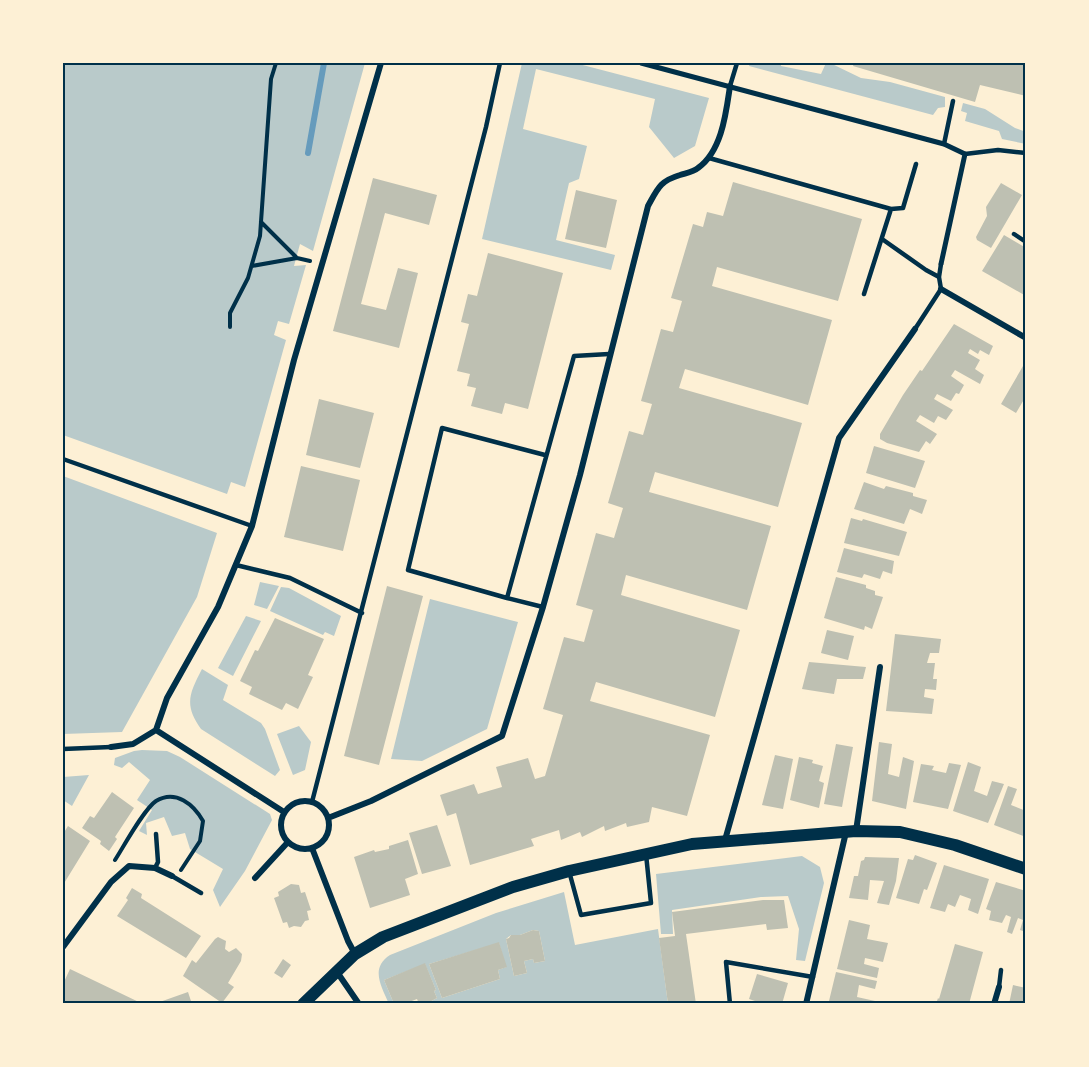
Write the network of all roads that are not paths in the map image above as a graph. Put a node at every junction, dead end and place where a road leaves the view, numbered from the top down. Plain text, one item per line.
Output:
1 (381, 63) edge
2 (500, 63) edge
3 (642, 63) edge
4 (737, 63) edge
5 (730, 86) junction
6 (953, 101) dead end
7 (944, 144) junction
8 (1026, 153) edge
9 (965, 154) junction
10 (709, 158) junction
11 (916, 164) dead end
12 (891, 209) junction
13 (1014, 234) dead end
14 (882, 239) junction
15 (1026, 242) edge
16 (941, 264) joint
17 (939, 277) junction
18 (941, 290) junction
19 (864, 294) dead end
20 (915, 328) joint
21 (1026, 338) edge
22 (609, 354) junction
23 (545, 455) junction
24 (63, 459) edge
25 (252, 526) junction
26 (236, 565) junction
27 (507, 598) junction
28 (543, 607) junction
29 (362, 613) junction
30 (880, 667) dead end
31 (156, 730) junction
32 (111, 747) joint
33 (63, 749) edge
34 (312, 802) junction
35 (284, 812) junction
36 (328, 818) junction
37 (851, 831) junction
38 (156, 834) dead end
39 (725, 840) junction
40 (288, 842) junction
41 (312, 848) junction
42 (645, 853) junction
43 (155, 868) junction
44 (1026, 869) edge
45 (569, 871) junction
46 (172, 876) joint
47 (255, 878) dead end
48 (201, 893) dead end
49 (63, 947) edge
50 (355, 954) junction
51 (1001, 970) dead end
52 (337, 972) junction
53 (813, 977) junction
54 (999, 987) joint
55 (303, 1004) edge
56 (359, 1004) edge
57 (730, 1004) edge
58 (806, 1004) edge
59 (994, 1004) edge

1 - 25 street
2 - 29 lane
3 - 5 street
4 - 5 lane
5 - 7 street
5 - 10 street
6 - 7 lane
7 - 9 street
8 - 9 lane
9 - 16 street
10 - 12 lane
10 - 22 street
11 - 12 lane
12 - 14 lane
13 - 15 lane
14 - 17 lane
14 - 19 lane
16 - 17 lane
17 - 18 lane
18 - 20 lane
18 - 21 street
20 - 39 street
22 - 23 lane
22 - 28 street
23 - 27 lane
23 - 27 lane
24 - 25 lane
25 - 26 street
26 - 29 lane
26 - 31 street
27 - 28 lane
28 - 36 street
29 - 34 lane
30 - 37 street
31 - 32 street
31 - 35 street
32 - 33 lane
34 - 35 street
34 - 36 street
35 - 40 street
36 - 41 street
37 - 39 main road
37 - 44 main road
37 - 53 street
38 - 43 lane
39 - 42 main road
40 - 41 street
40 - 47 street
41 - 50 street
42 - 45 main road
42 - 45 lane
43 - 46 street
43 - 49 street
45 - 50 main road
46 - 48 lane
50 - 52 main road
51 - 54 lane
52 - 55 main road
52 - 56 street
53 - 57 lane
53 - 58 street
54 - 59 street

